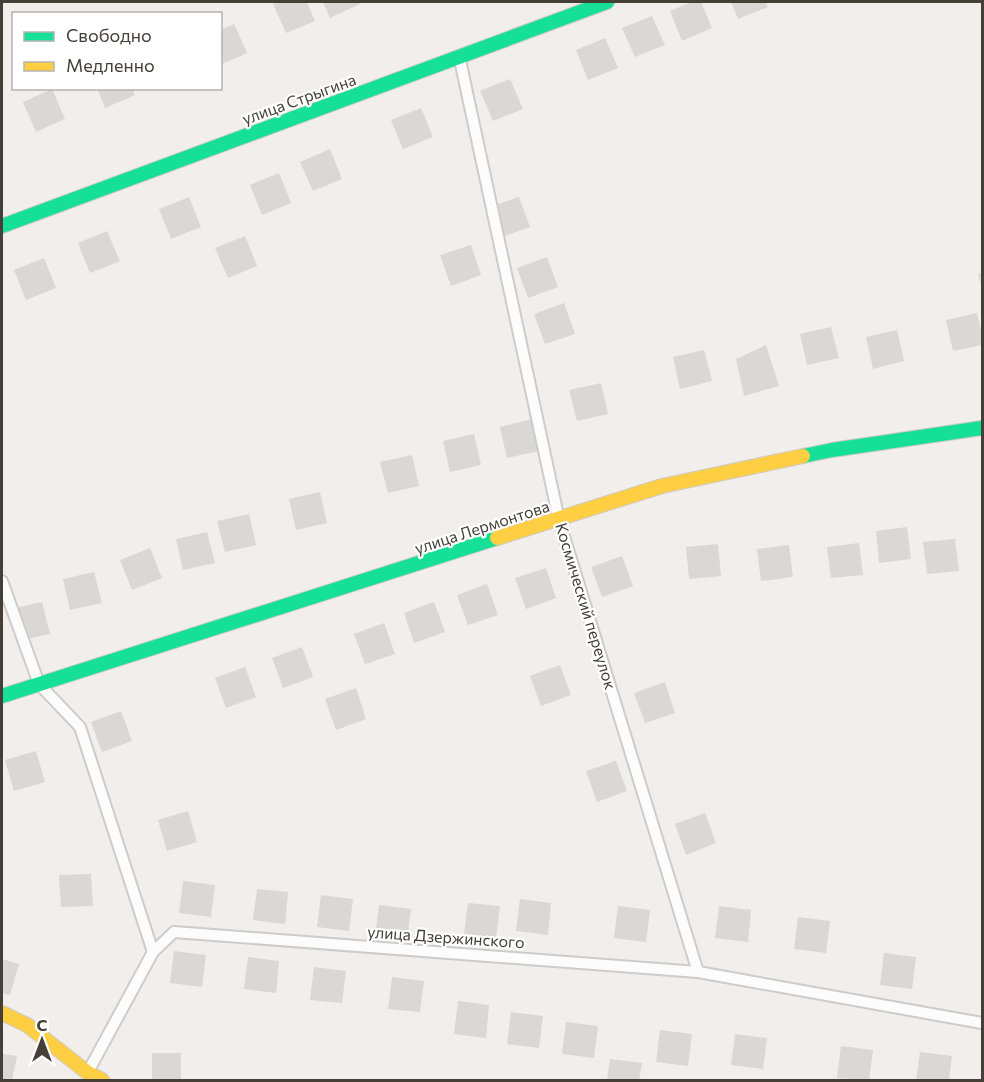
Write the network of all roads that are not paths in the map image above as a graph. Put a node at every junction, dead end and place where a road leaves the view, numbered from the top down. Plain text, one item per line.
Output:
1 (607, 2) edge
2 (459, 57) junction
3 (2, 226) edge
4 (982, 428) edge
5 (559, 520) junction
6 (2, 581) edge
7 (39, 684) junction
8 (2, 696) edge
9 (153, 952) junction
10 (698, 972) junction
11 (2, 1013) edge
12 (982, 1023) edge
13 (88, 1073) junction
14 (102, 1080) edge

1 - 2 street, улица Стрыгина
2 - 3 street, улица Стрыгина
2 - 5 lane, Космический переулок
4 - 5 street, улица Лермонтова
5 - 7 street, улица Лермонтова
5 - 10 lane, Космический переулок
6 - 7 lane
7 - 8 street, улица Лермонтова
7 - 9 lane
9 - 10 lane, улица Дзержинского
9 - 13 lane, улица Дзержинского
10 - 12 lane, улица Дзержинского
11 - 13 street
13 - 14 street

